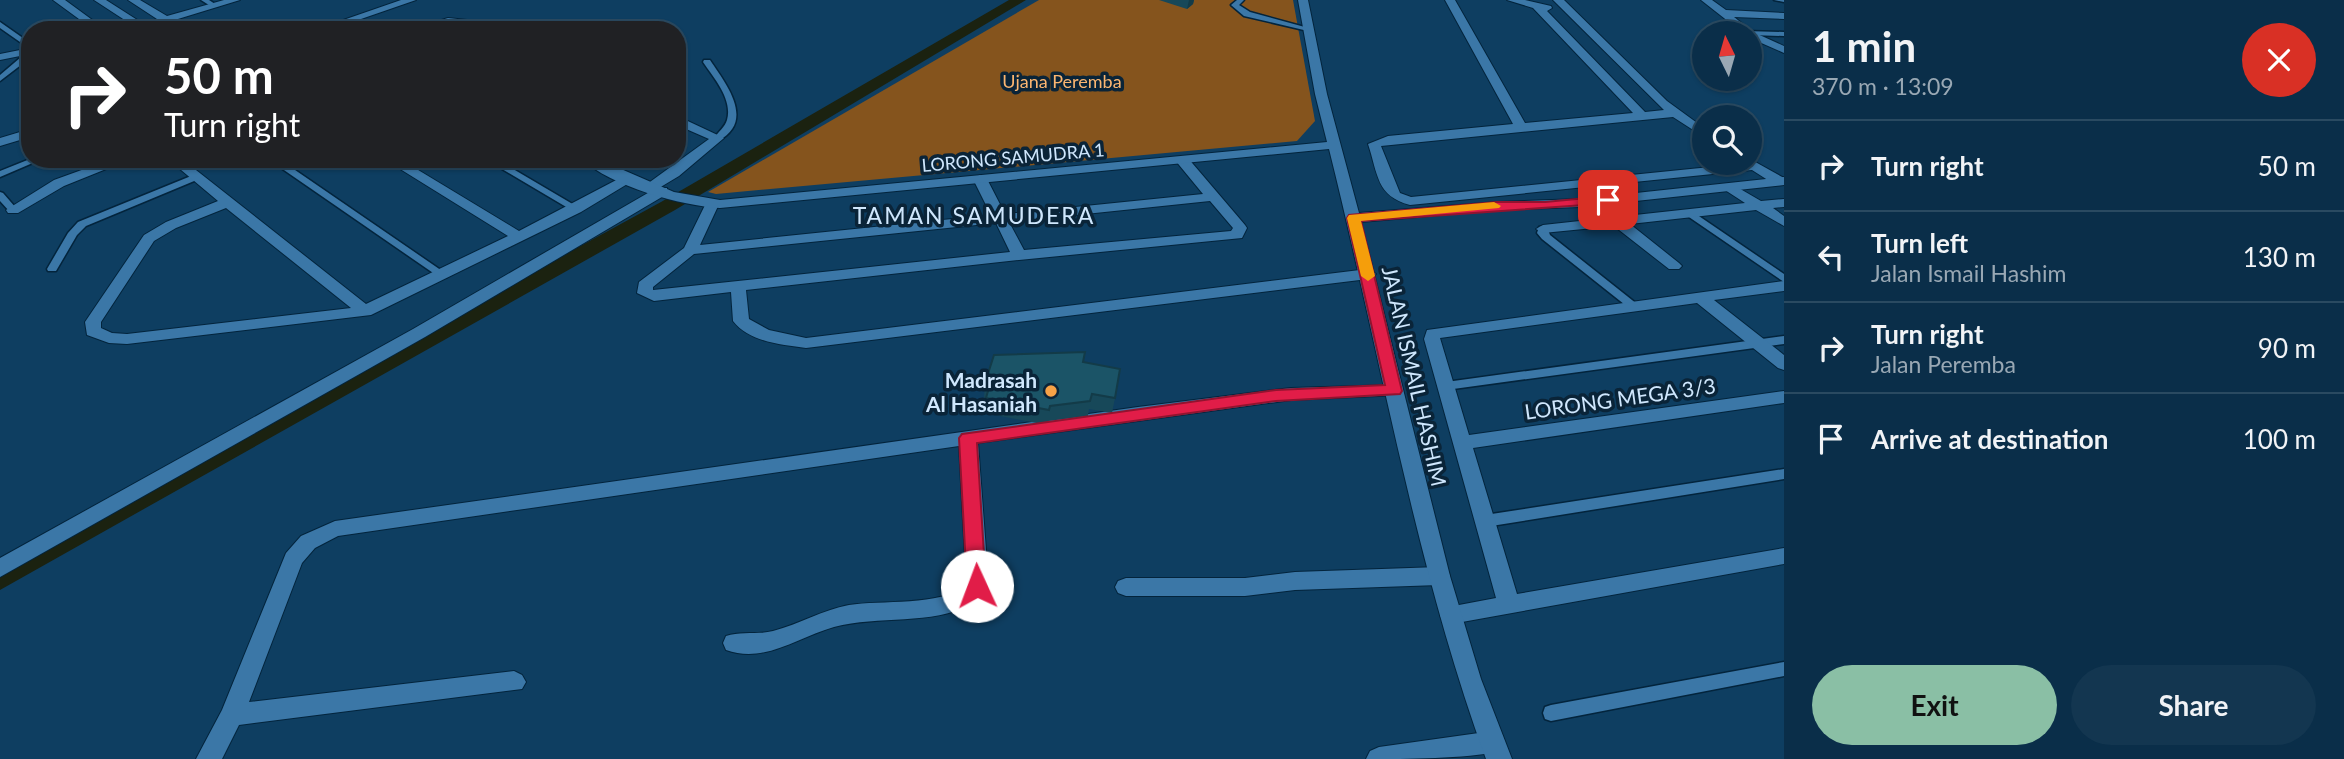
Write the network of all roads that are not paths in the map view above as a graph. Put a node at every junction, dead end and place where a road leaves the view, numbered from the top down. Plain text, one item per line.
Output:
1 (58, 0) edge
2 (99, 0) edge
3 (133, 0) edge
4 (204, 0) edge
5 (235, 0) edge
6 (411, 0) edge
7 (1241, 0) edge
8 (1303, 0) edge
9 (1450, 0) edge
10 (1512, 0) edge
11 (1558, 0) edge
12 (1706, 0) edge
13 (1777, 0) edge
14 (1784, 0) edge
15 (1536, 5) junction
16 (214, 6) junction
17 (1571, 13) junction
18 (1723, 13) junction
19 (1784, 16) edge
20 (166, 20) joint
21 (88, 21) edge
22 (134, 21) edge
23 (354, 21) edge
24 (1733, 21) edge
25 (0, 24) edge
26 (1308, 29) junction
27 (1762, 33) edge
28 (1784, 34) edge
29 (1762, 39) edge
30 (21, 43) edge
31 (1784, 50) edge
32 (21, 53) edge
33 (2, 57) edge
34 (707, 62) dead end
35 (21, 65) edge
36 (0, 79) edge
37 (1674, 113) junction
38 (1642, 116) junction
39 (686, 124) edge
40 (1692, 125) edge
41 (1520, 126) junction
42 (21, 136) edge
43 (718, 138) junction
44 (0, 142) edge
45 (1334, 145) junction
46 (1182, 160) junction
47 (686, 163) edge
48 (21, 166) edge
49 (100, 168) edge
50 (186, 168) edge
51 (285, 168) edge
52 (405, 168) edge
53 (505, 168) edge
54 (605, 168) edge
55 (680, 168) edge
56 (1692, 170) edge
57 (1762, 170) edge
58 (0, 174) edge
59 (197, 177) junction
60 (980, 179) junction
61 (627, 180) junction
62 (1781, 181) edge
63 (1730, 187) junction
64 (662, 191) junction
65 (0, 195) edge
66 (1212, 197) junction
67 (228, 202) junction
68 (1784, 203) edge
69 (712, 204) junction
70 (1759, 206) junction
71 (576, 209) junction
72 (13, 210) joint
73 (1690, 213) junction
74 (1353, 218) junction
75 (999, 219) junction
76 (1616, 220) junction
77 (1784, 222) edge
78 (1543, 229) joint
79 (519, 237) junction
80 (690, 250) junction
81 (1019, 256) junction
82 (1674, 267) dead end
83 (52, 269) dead end
84 (1368, 274) junction
85 (443, 275) junction
86 (1784, 279) edge
87 (1784, 286) edge
88 (738, 287) junction
89 (1700, 297) junction
90 (1633, 306) junction
91 (365, 311) junction
92 (1784, 340) edge
93 (1758, 344) junction
94 (1784, 364) edge
95 (1446, 386) junction
96 (1394, 391) junction
97 (1784, 397) edge
98 (968, 438) junction
99 (1463, 443) junction
100 (1784, 474) edge
101 (1485, 521) junction
102 (1784, 556) edge
103 (0, 568) edge
104 (1439, 576) junction
105 (1126, 587) dead end
106 (1509, 604) junction
107 (1451, 615) junction
108 (734, 643) dead end
109 (1784, 669) edge
110 (514, 682) dead end
111 (1551, 713) dead end
112 (232, 715) junction
113 (1496, 751) edge
114 (209, 759) edge
115 (1379, 759) edge

1 - 21 street
2 - 22 street
3 - 20 street
4 - 16 lane
5 - 16 street
6 - 23 street
7 - 26 lane
8 - 26 street, JALAN ISMAIL HASHIM
9 - 41 street
10 - 15 street
11 - 17 street
12 - 18 street
13 - 14 lane
15 - 17 street
15 - 38 street
16 - 20 street
17 - 37 street
18 - 19 street
18 - 24 street
25 - 30 lane
26 - 45 street, JALAN ISMAIL HASHIM
27 - 28 lane
29 - 31 street
32 - 33 street
34 - 43 lane
35 - 36 lane
37 - 38 street
37 - 40 street
38 - 41 street
39 - 43 street
41 - 56 street
42 - 44 street
43 - 47 street
45 - 46 street, LORONG SAMUDRA 1
45 - 74 street, JALAN ISMAIL HASHIM
46 - 60 street, LORONG SAMUDRA 1
46 - 66 street
48 - 58 lane
49 - 72 street
50 - 59 street
51 - 85 lane
52 - 79 street
53 - 71 lane
54 - 61 street, LORONG SAMUDRA 1
55 - 64 street
57 - 62 street
59 - 67 street
59 - 83 lane
60 - 69 street, LORONG SAMUDRA 1
60 - 75 street
61 - 64 street, LORONG SAMUDRA 1
61 - 71 street
62 - 63 street
63 - 70 street
63 - 74 street
64 - 69 street, LORONG SAMUDRA 1
64 - 103 street
65 - 72 lane
66 - 75 street
66 - 81 street
67 - 91 street
67 - 91 street
68 - 70 street
69 - 80 street
70 - 73 street
70 - 77 street
71 - 79 street
73 - 76 street
73 - 86 lane
74 - 84 street, JALAN ISMAIL HASHIM
75 - 80 street
75 - 81 street
76 - 78 street
76 - 82 street
78 - 90 lane
79 - 85 street
80 - 88 street
81 - 88 street
84 - 88 street
84 - 96 street, JALAN ISMAIL HASHIM
85 - 91 street
87 - 89 street
89 - 90 street
89 - 93 street
90 - 95 street
92 - 93 lane
93 - 94 street
93 - 95 lane
95 - 99 street
96 - 98 street
96 - 104 street, JALAN ISMAIL HASHIM
97 - 99 street, LORONG MEGA 3/3
98 - 108 street
98 - 112 street
99 - 101 street
100 - 101 lane
101 - 106 street
102 - 106 street
104 - 105 street
104 - 107 street, JALAN ISMAIL HASHIM
106 - 107 street
107 - 113 street, JALAN ISMAIL HASHIM
109 - 111 lane
110 - 112 street
112 - 114 street
113 - 115 street

